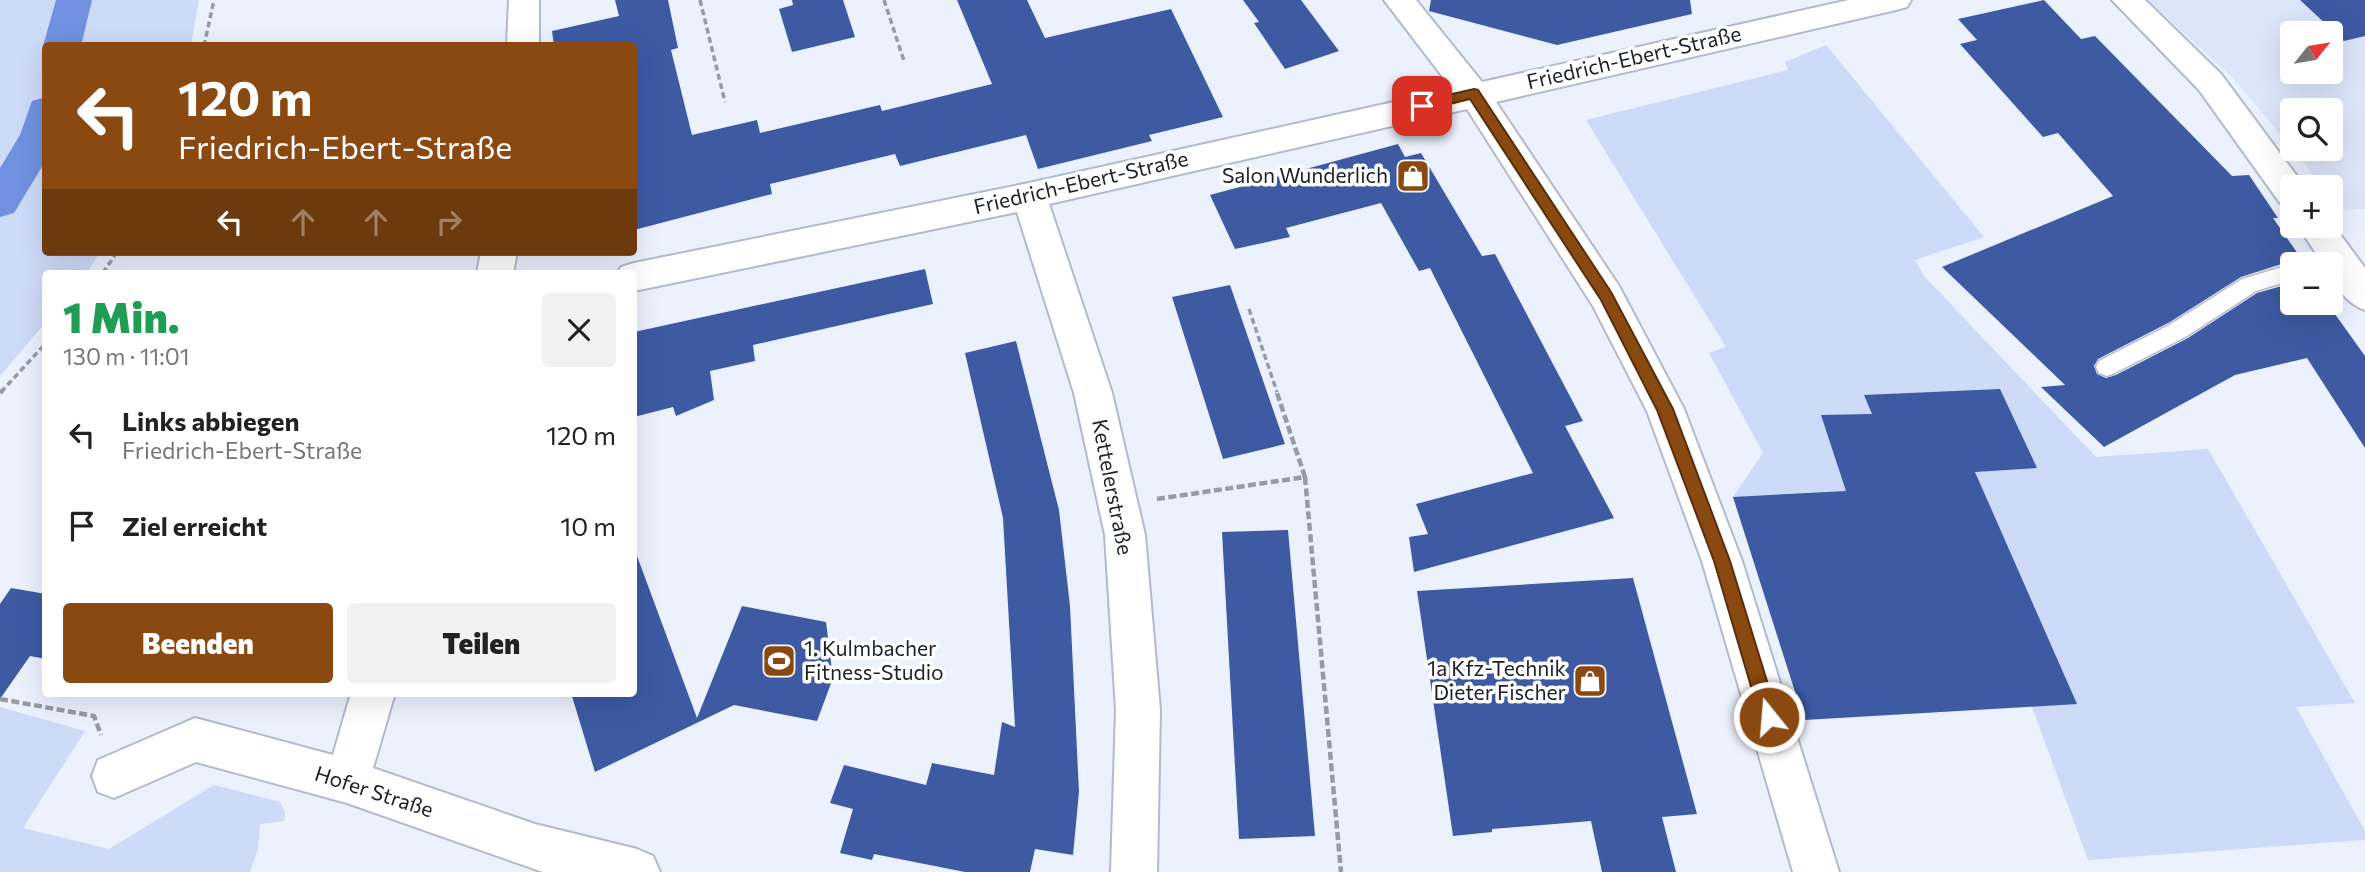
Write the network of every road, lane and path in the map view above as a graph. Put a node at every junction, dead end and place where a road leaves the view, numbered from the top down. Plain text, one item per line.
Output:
1 (214, 0) edge
2 (524, 0) edge
3 (700, 0) edge
4 (884, 0) edge
5 (1399, 0) edge
6 (1896, 0) edge
7 (2127, 0) edge
8 (205, 42) edge
9 (523, 42) edge
10 (904, 61) dead end
11 (1474, 94) junction
12 (725, 102) dead end
13 (2280, 178) edge
14 (1029, 196) junction
15 (2343, 272) edge
16 (637, 276) edge
17 (2280, 276) edge
18 (2365, 296) edge
19 (1249, 309) dead end
20 (42, 347) edge
21 (2107, 367) dead end
22 (0, 393) edge
23 (1305, 477) junction
24 (1118, 506) junction
25 (372, 697) edge
26 (0, 699) edge
27 (114, 776) joint
28 (347, 781) junction
29 (636, 872) edge
30 (1134, 872) edge
31 (1341, 872) edge
32 (1816, 872) edge

1 - 8 path
2 - 9 street
3 - 12 path
4 - 10 path
5 - 11 street
6 - 11 street, Friedrich-Ebert-Straße
7 - 13 street
11 - 14 street, Friedrich-Ebert-Straße
11 - 32 street
14 - 16 street, Friedrich-Ebert-Straße
14 - 24 street, Kettelerstraße
15 - 18 street
17 - 21 lane
19 - 23 path
20 - 22 path
23 - 24 path
23 - 31 path
24 - 30 street, Kettelerstraße
25 - 28 street
26 - 27 path
27 - 28 street, Hofer Straße
28 - 29 street, Hofer Straße

